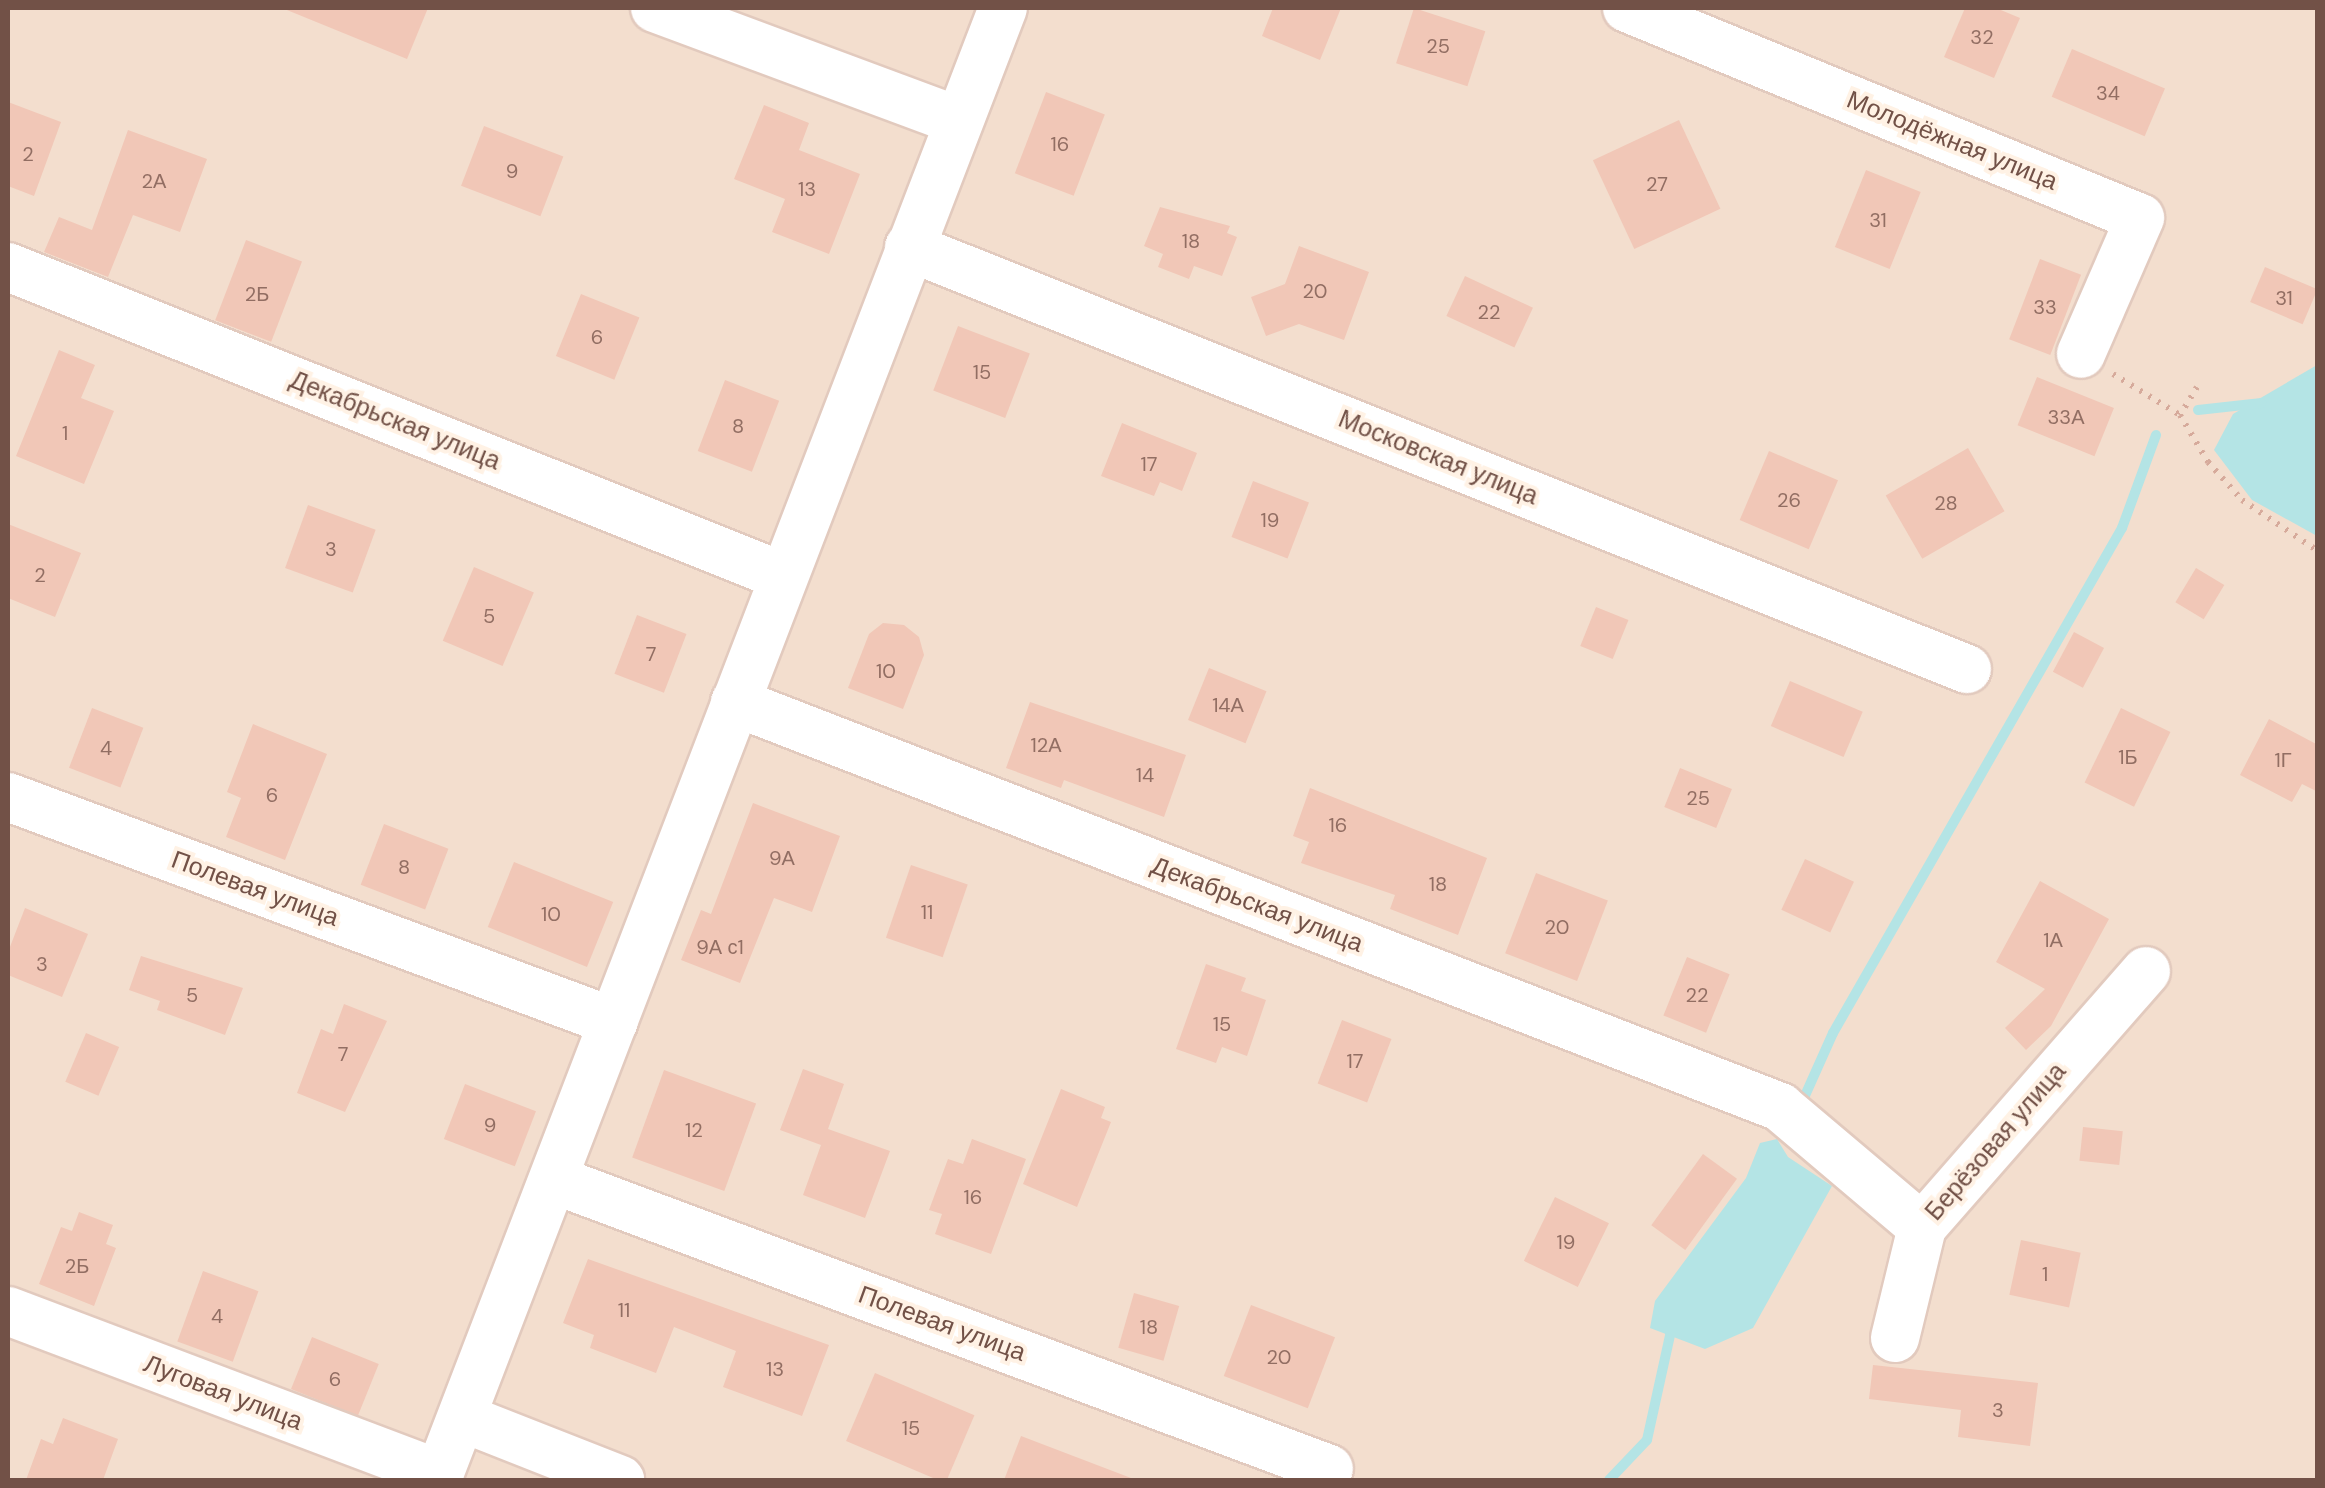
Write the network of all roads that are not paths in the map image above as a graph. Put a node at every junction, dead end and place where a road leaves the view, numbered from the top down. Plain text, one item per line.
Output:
1 (654, 8) edge
2 (1003, 8) edge
3 (1627, 8) edge
4 (956, 120) junction
5 (909, 247) junction
6 (8, 267) edge
7 (2081, 354) road end
8 (782, 576) junction
9 (1967, 669) dead end
10 (734, 702) junction
11 (8, 797) edge
12 (2146, 971) dead end
13 (614, 1022) junction
14 (555, 1180) junction
15 (1922, 1227) junction
16 (8, 1311) edge
17 (1895, 1338) dead end
18 (463, 1418) junction
19 (1329, 1469) dead end
20 (438, 1477) edge
21 (620, 1480) edge

1 - 4 street
2 - 4 street
3 - 7 street, Молодёжная улица
4 - 5 street
5 - 8 street
5 - 9 street, Московская улица
6 - 8 street, Декабрьская улица
8 - 10 street
10 - 13 street
10 - 15 street, Декабрьская улица
11 - 13 street, Полевая улица
12 - 15 street, Берёзовая улица
13 - 14 street
14 - 18 street
14 - 19 street, Полевая улица
15 - 17 street, Берёзовая улица
16 - 20 street, Луговая улица
18 - 20 street
18 - 21 street

